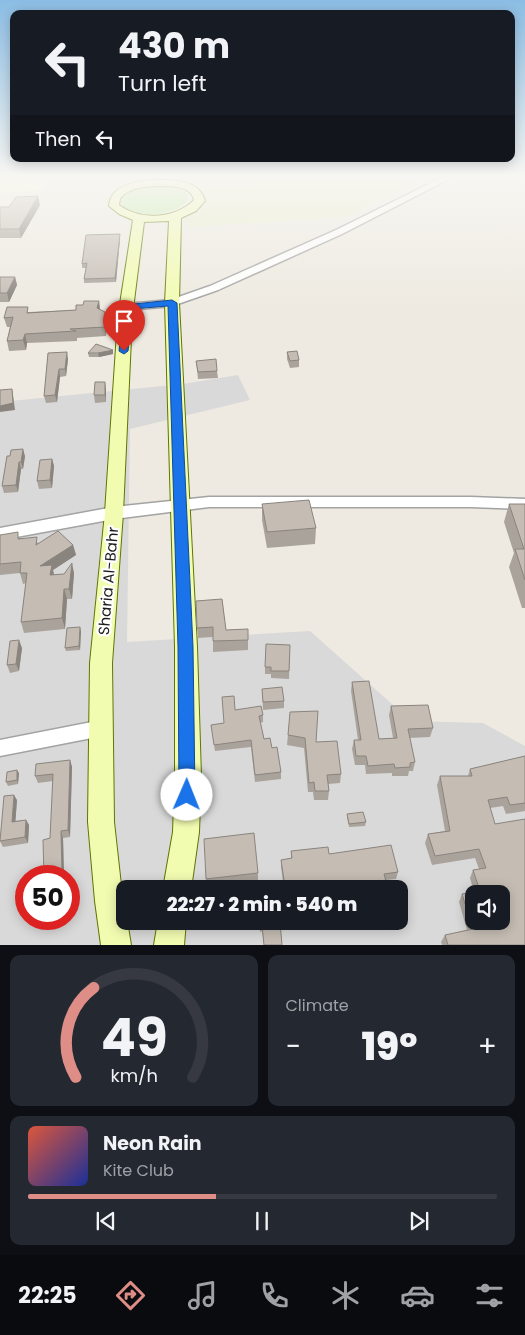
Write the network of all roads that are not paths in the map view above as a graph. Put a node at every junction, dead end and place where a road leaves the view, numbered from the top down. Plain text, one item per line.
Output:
1 (137, 221) edge
2 (175, 221) edge
3 (361, 221) edge
4 (172, 303) junction
5 (127, 307) junction
6 (525, 504) edge
7 (179, 505) junction
8 (114, 513) junction
9 (0, 534) edge
10 (102, 728) junction
11 (0, 748) edge
12 (178, 880) edge
13 (171, 930) edge
14 (116, 945) edge
15 (169, 945) edge

1 - 5 main road, Sharia Al-Bahr
2 - 4 main road
3 - 4 street
4 - 5 street
4 - 7 main road
5 - 8 main road, Sharia Al-Bahr
6 - 7 street
7 - 8 street
7 - 12 main road
8 - 9 street
8 - 10 main road, Sharia Al-Bahr
10 - 11 street
10 - 14 main road, Sharia Al-Bahr
13 - 15 main road

